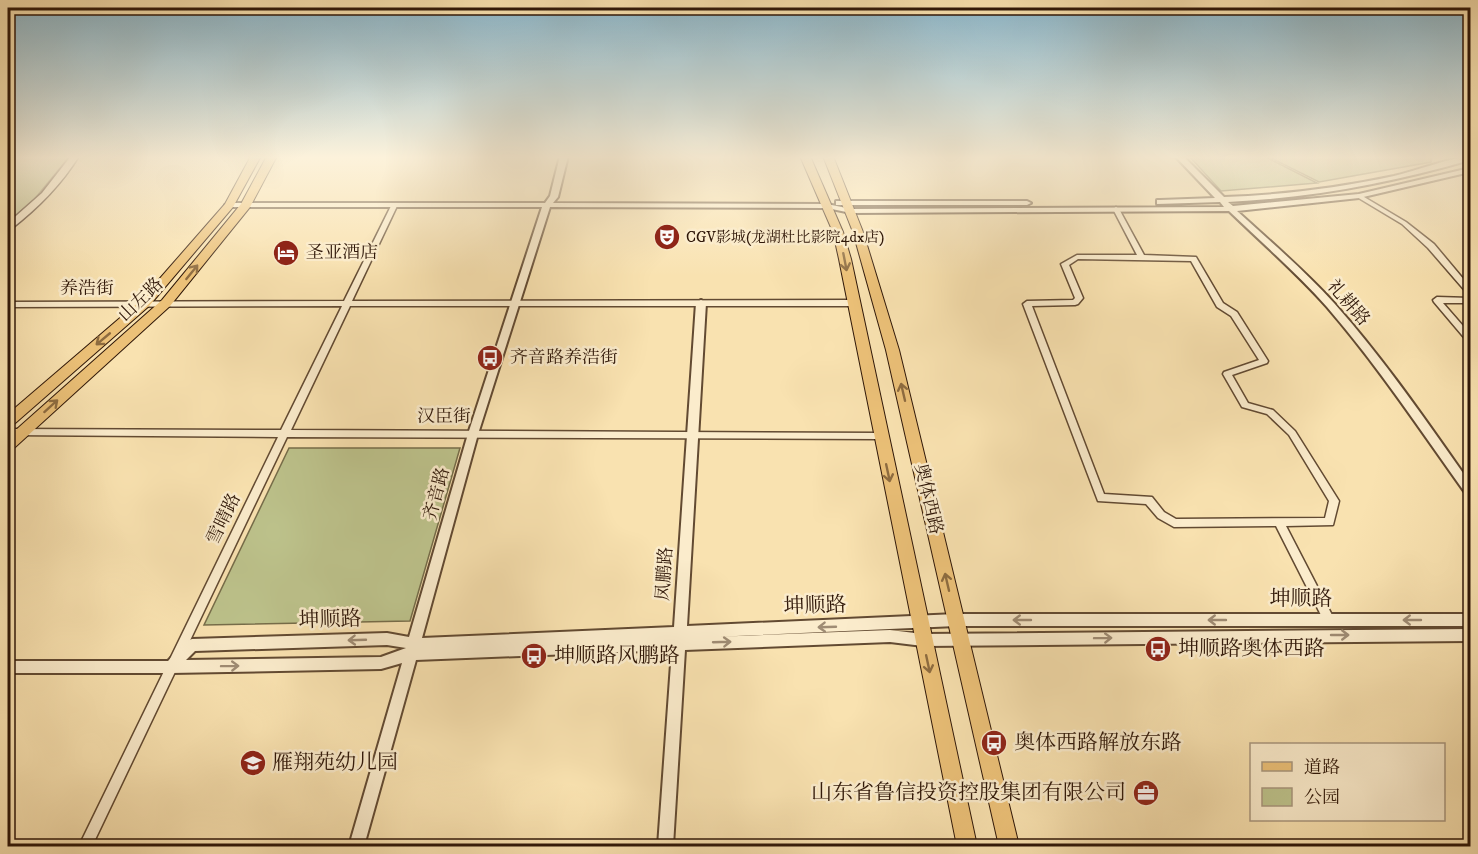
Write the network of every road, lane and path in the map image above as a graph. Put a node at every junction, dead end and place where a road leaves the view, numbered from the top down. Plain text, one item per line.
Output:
1 (47, 196) edge
2 (234, 196) edge
3 (250, 196) edge
4 (554, 196) edge
5 (823, 196) edge
6 (845, 196) edge
7 (1216, 196) edge
8 (1267, 196) edge
9 (1359, 196) joint
10 (1221, 201) junction
11 (229, 205) junction
12 (547, 205) junction
13 (245, 206) junction
14 (394, 206) junction
15 (827, 206) junction
16 (849, 206) junction
17 (1229, 209) junction
18 (1116, 210) junction
19 (8, 227) edge
20 (1142, 257) junction
21 (1470, 291) edge
22 (1470, 300) edge
23 (145, 303) junction
24 (166, 303) junction
25 (347, 303) junction
26 (517, 303) junction
27 (701, 303) junction
28 (853, 303) junction
29 (8, 304) edge
30 (1470, 339) edge
31 (8, 420) edge
32 (8, 432) edge
33 (22, 432) junction
34 (284, 433) junction
35 (473, 434) junction
36 (692, 435) junction
37 (880, 436) junction
38 (8, 445) edge
39 (1470, 491) edge
40 (1279, 522) junction
41 (956, 620) junction
42 (1329, 620) junction
43 (1470, 621) edge
44 (920, 623) junction
45 (1470, 635) edge
46 (679, 639) junction
47 (961, 639) junction
48 (923, 640) junction
49 (414, 649) junction
50 (8, 667) edge
51 (171, 667) junction
52 (85, 846) edge
53 (357, 846) edge
54 (666, 846) edge
55 (967, 846) edge
56 (1009, 846) edge

1 - 19 main road
2 - 11 main road, 山左路
3 - 13 main road, 山左路
4 - 12 street, 齐音路
5 - 15 main road, 奥体西路
6 - 16 main road, 奥体西路
7 - 10 street, 礼耕路
8 - 10 street
9 - 17 street
9 - 21 street
10 - 16 street
10 - 17 street, 礼耕路
11 - 13 street
11 - 23 main road, 山左路
12 - 14 street
12 - 15 street
12 - 26 street, 齐音路
13 - 14 street
24 -> 13 main road, 山左路
14 - 25 street, 雪晴路
15 - 16 street
15 -> 28 main road, 奥体西路
16 - 18 street
41 -> 16 main road, 奥体西路
17 - 18 street
17 - 39 street, 礼耕路
18 - 20 street
20 - 40 street
20 - 40 street
22 - 30 street
23 - 24 street, 养浩街
23 - 29 street, 养浩街
23 -> 31 main road, 山左路
24 - 25 street, 养浩街
33 -> 24 main road, 山左路
25 - 26 street, 养浩街
25 - 34 street, 雪晴路
26 - 27 street, 养浩街
26 - 35 street, 齐音路
27 - 28 street, 养浩街
27 - 36 street, 凤鹏路
28 - 37 main road, 奥体西路
32 - 33 street, 汉臣街
33 - 34 street, 汉臣街
33 - 38 main road, 山左路
34 - 35 street, 汉臣街
34 - 51 street, 雪晴路
35 - 36 street, 汉臣街
35 - 49 street, 齐音路
36 - 37 street, 汉臣街
36 - 46 street, 凤鹏路
37 -> 44 main road, 奥体西路
40 - 42 street
42 -> 41 street, 坤顺路
41 - 44 street, 坤顺路
41 - 47 main road, 奥体西路
43 -> 42 street, 坤顺路
44 -> 46 street, 坤顺路
44 - 48 main road, 奥体西路
47 -> 45 street, 坤顺路
46 -> 48 street, 坤顺路
46 - 49 street, 坤顺路
46 - 54 street, 凤鹏路
47 - 48 street, 坤顺路
47 - 56 main road, 奥体西路
48 -> 55 main road, 奥体西路
51 -> 49 street, 坤顺路
49 -> 51 street, 坤顺路
49 - 53 street, 齐音路
50 - 51 street, 坤顺路
51 - 52 street, 雪晴路

